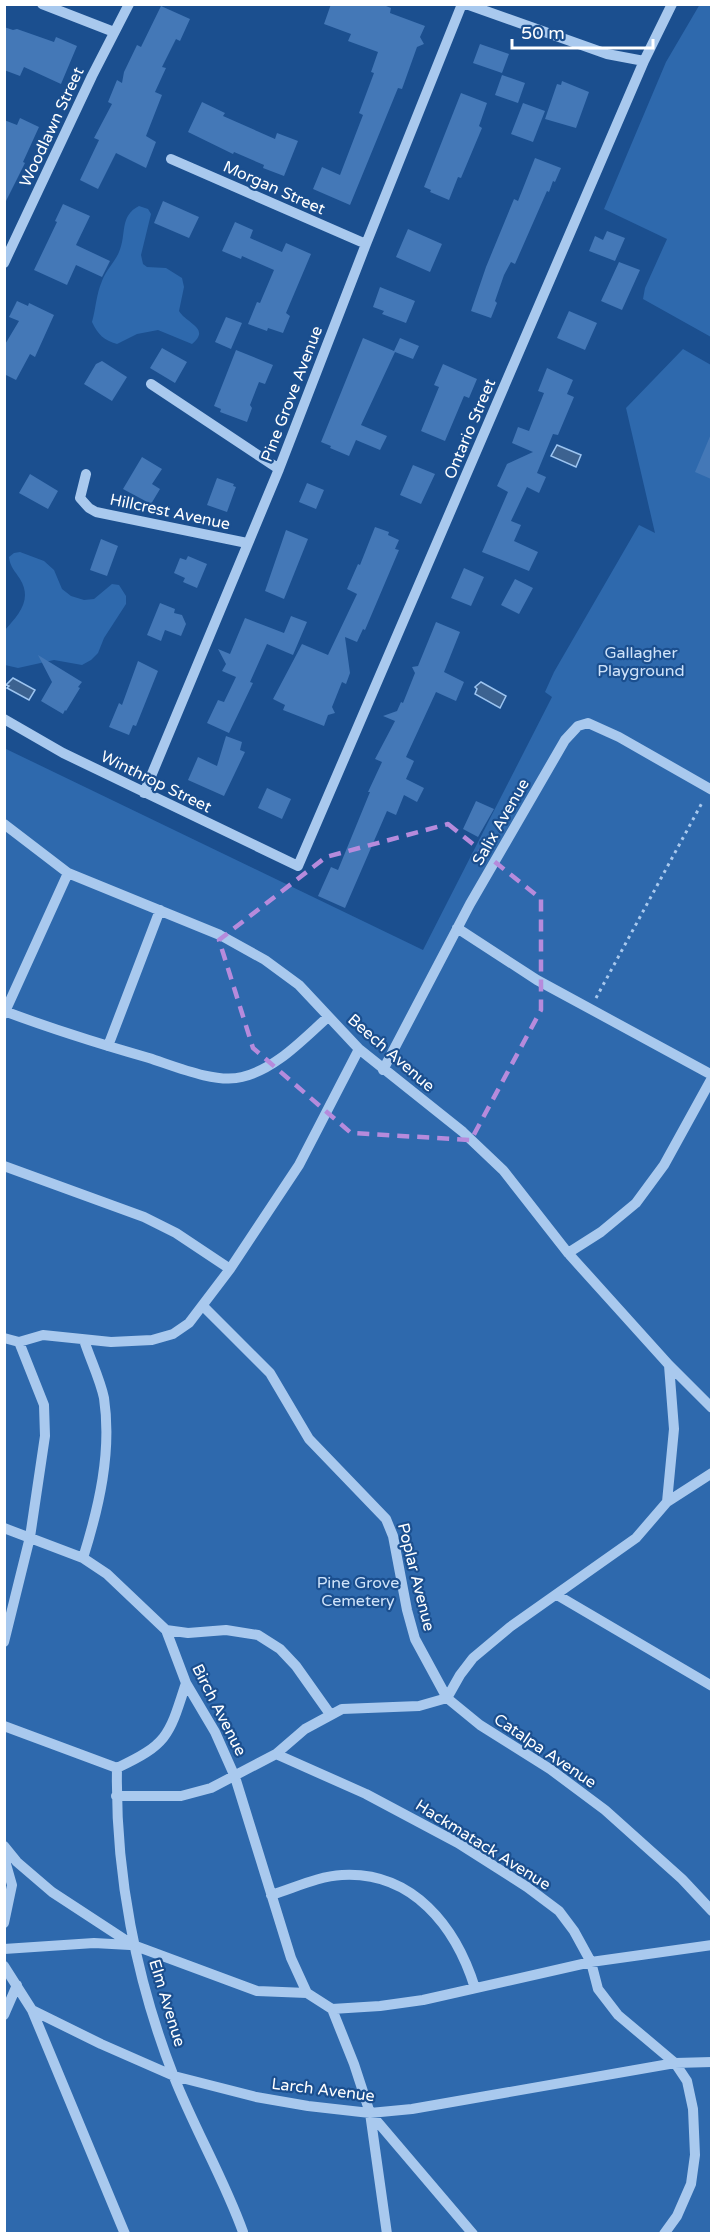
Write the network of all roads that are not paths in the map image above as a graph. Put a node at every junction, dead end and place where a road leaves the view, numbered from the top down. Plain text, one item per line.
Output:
1 (42, 4) edge
2 (129, 4) edge
3 (464, 4) edge
4 (672, 4) edge
5 (114, 32) junction
6 (644, 61) junction
7 (171, 159) dead end
8 (366, 244) junction
9 (4, 263) edge
10 (151, 384) dead end
11 (279, 469) junction
12 (86, 474) dead end
13 (248, 543) junction
14 (4, 719) edge
15 (710, 789) edge
16 (144, 793) junction
17 (4, 824) edge
18 (298, 866) joint
19 (68, 873) junction
20 (160, 910) junction
21 (457, 928) junction
22 (5, 1012) edge
23 (328, 1017) junction
24 (108, 1046) junction
25 (359, 1049) junction
26 (383, 1070) junction
27 (711, 1077) edge
28 (4, 1166) edge
29 (568, 1253) junction
30 (230, 1269) junction
31 (203, 1306) junction
32 (4, 1338) edge
33 (84, 1340) junction
34 (19, 1342) junction
35 (669, 1365) junction
36 (711, 1408) edge
37 (711, 1473) edge
38 (667, 1502) junction
39 (4, 1528) edge
40 (30, 1537) junction
41 (83, 1558) junction
42 (557, 1595) junction
43 (166, 1630) junction
44 (4, 1642) edge
45 (186, 1683) junction
46 (711, 1686) edge
47 (447, 1698) junction
48 (330, 1714) junction
49 (4, 1726) edge
50 (276, 1754) junction
51 (117, 1768) junction
52 (235, 1777) junction
53 (116, 1796) junction
54 (4, 1846) edge
55 (4, 1857) edge
56 (271, 1895) junction
57 (711, 1911) edge
58 (4, 1923) edge
59 (133, 1945) junction
60 (711, 1945) edge
61 (4, 1949) edge
62 (591, 1962) junction
63 (4, 1966) edge
64 (17, 1986) junction
65 (475, 1988) junction
66 (307, 1993) junction
67 (332, 2009) junction
68 (32, 2010) junction
69 (4, 2014) edge
70 (675, 2062) junction
71 (711, 2062) edge
72 (174, 2076) junction
73 (370, 2113) junction
74 (243, 2233) edge
75 (125, 2234) edge
76 (387, 2234) edge
77 (473, 2234) edge
78 (664, 2234) edge

1 - 5 street
2 - 5 street, Woodlawn Street
3 - 6 street
3 - 8 street, Pine Grove Avenue
4 - 6 street, Ontario Street
5 - 9 street, Woodlawn Street
6 - 18 street, Ontario Street
7 - 8 street, Morgan Street
8 - 11 street, Pine Grove Avenue
10 - 11 street
11 - 13 street, Pine Grove Avenue
12 - 13 street, Hillcrest Avenue
13 - 16 street, Pine Grove Avenue
14 - 16 street, Winthrop Street
15 - 21 street, Salix Avenue
16 - 18 street, Winthrop Street
17 - 19 street, Beech Avenue
19 - 20 street, Beech Avenue
19 - 22 street
20 - 23 street, Beech Avenue
20 - 24 street
21 - 26 street, Salix Avenue
21 - 27 street
22 - 24 street
23 - 24 street
23 - 25 street, Beech Avenue
25 - 26 street, Beech Avenue
25 - 30 street
26 - 29 street, Beech Avenue
27 - 29 street
28 - 30 street
29 - 35 street, Beech Avenue
30 - 31 street
31 - 33 street
31 - 47 street, Poplar Avenue
32 - 34 street
33 - 34 street
33 - 41 street
34 - 40 street
35 - 36 street, Beech Avenue
35 - 38 street
37 - 38 street
38 - 42 street
39 - 40 street, Birch Avenue
40 - 41 street, Birch Avenue
40 - 44 street
41 - 43 street, Birch Avenue
42 - 46 street
42 - 47 street
43 - 45 street, Birch Avenue
43 - 48 street
45 - 51 street
45 - 52 street, Birch Avenue
47 - 48 street
47 - 57 street, Catalpa Avenue
48 - 50 street
49 - 51 street
50 - 52 street
50 - 62 street, Hackmatack Avenue
51 - 53 street, Elm Avenue
52 - 53 street
52 - 56 street, Birch Avenue
53 - 59 street, Elm Avenue
54 - 59 street
55 - 58 street
56 - 65 street
56 - 66 street, Birch Avenue
59 - 61 street
59 - 66 street
59 - 72 street, Elm Avenue
60 - 62 street
62 - 65 street
62 - 70 street, Hackmatack Avenue
63 - 64 street
64 - 68 street
64 - 69 street
65 - 67 street
66 - 67 street
67 - 73 street
68 - 72 street, Larch Avenue
68 - 75 street
70 - 71 street, Larch Avenue
70 - 73 street, Larch Avenue
70 - 78 street, Hackmatack Avenue
72 - 73 street, Larch Avenue
72 - 74 street, Elm Avenue
73 - 76 street
73 - 77 street

